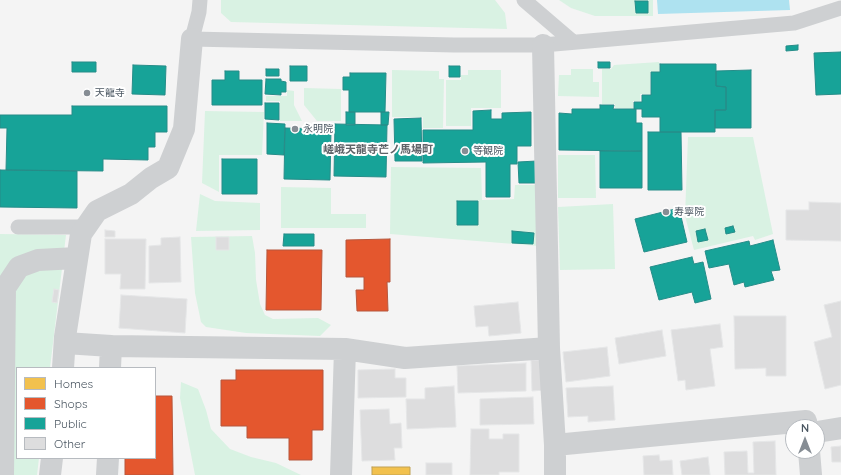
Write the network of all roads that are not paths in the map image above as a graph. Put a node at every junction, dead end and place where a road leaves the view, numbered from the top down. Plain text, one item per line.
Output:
1 (200, 0) edge
2 (524, 0) edge
3 (823, 7) edge
4 (841, 8) edge
5 (192, 39) junction
6 (573, 42) junction
7 (543, 45) junction
8 (86, 227) junction
9 (18, 228) dead end
10 (77, 258) junction
11 (65, 343) junction
12 (111, 346) junction
13 (549, 348) junction
14 (345, 350) junction
15 (63, 367) edge
16 (110, 367) edge
17 (785, 423) edge
18 (841, 428) edge
19 (825, 431) edge
20 (555, 445) junction
21 (52, 459) edge
22 (108, 459) edge
23 (810, 459) edge
24 (3, 475) edge
25 (50, 475) edge
26 (108, 475) edge
27 (342, 475) edge
28 (555, 475) edge
29 (811, 475) edge

1 - 5 lane
2 - 6 lane
3 - 4 lane
3 - 6 lane
5 - 7 lane
5 - 8 street
6 - 7 lane
7 - 13 street
8 - 9 lane
8 - 10 street
10 - 11 street
10 - 24 street
11 - 12 street
11 - 15 street
12 - 14 street
12 - 16 street
13 - 14 street
13 - 20 street
14 - 27 street
17 - 20 street
18 - 19 street
20 - 28 street
21 - 25 street
22 - 26 street
23 - 29 street

